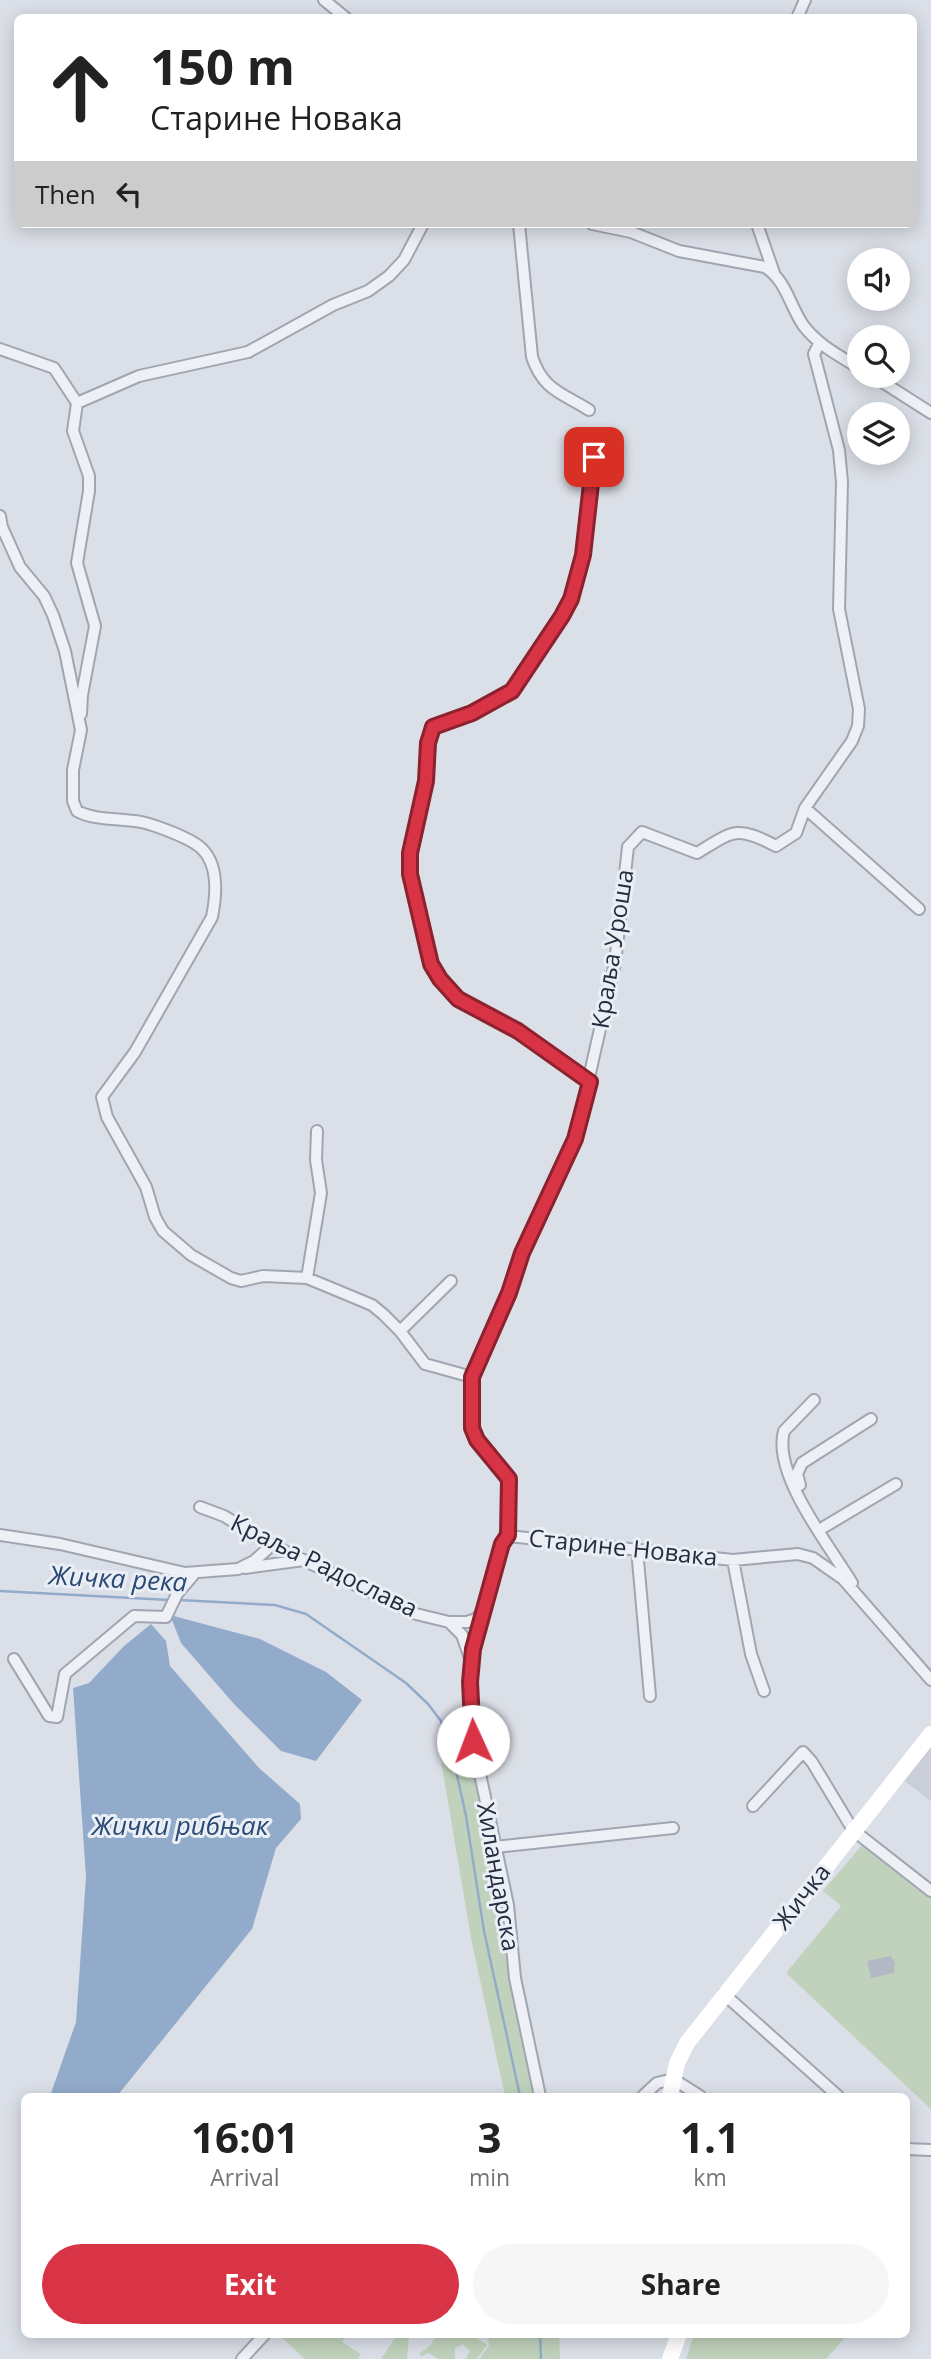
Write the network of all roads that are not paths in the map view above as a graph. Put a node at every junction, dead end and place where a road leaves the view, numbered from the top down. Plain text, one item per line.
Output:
1 (324, 0) edge
2 (341, 14) edge
3 (421, 228) edge
4 (519, 228) edge
5 (612, 228) edge
6 (758, 228) edge
7 (774, 273) junction
8 (819, 344) junction
9 (0, 349) edge
10 (847, 361) edge
11 (892, 388) edge
12 (76, 403) junction
13 (589, 410) dead end
14 (931, 413) edge
15 (596, 434) dead end
16 (0, 516) edge
17 (81, 730) junction
18 (805, 808) junction
19 (919, 909) dead end
20 (590, 1082) junction
21 (317, 1131) dead end
22 (307, 1278) junction
23 (452, 1280) dead end
24 (400, 1331) junction
25 (472, 1377) junction
26 (814, 1400) dead end
27 (872, 1419) dead end
28 (896, 1484) dead end
29 (200, 1507) dead end
30 (824, 1527) junction
31 (0, 1535) edge
32 (508, 1535) junction
33 (272, 1545) junction
34 (637, 1549) junction
35 (836, 1557) junction
36 (304, 1560) junction
37 (733, 1560) junction
38 (239, 1569) junction
39 (195, 1573) junction
40 (860, 1598) junction
41 (485, 1610) junction
42 (449, 1622) junction
43 (14, 1659) dead end
44 (471, 1665) junction
45 (931, 1681) edge
46 (764, 1691) dead end
47 (650, 1696) dead end
48 (931, 1734) edge
49 (753, 1806) dead end
50 (673, 1828) dead end
51 (853, 1830) junction
52 (495, 1847) junction
53 (931, 1891) edge
54 (724, 1994) junction
55 (673, 2079) junction
56 (539, 2093) edge
57 (646, 2093) edge
58 (671, 2093) edge
59 (695, 2093) edge
60 (835, 2093) edge
61 (910, 2148) edge
62 (931, 2150) edge
63 (261, 2338) edge
64 (678, 2338) edge
65 (242, 2359) edge
66 (670, 2359) edge

1 - 2 street
3 - 12 street
4 - 13 street
5 - 7 street
6 - 7 street
7 - 8 street
8 - 10 street
8 - 18 street, Краља Уроша
9 - 12 street
11 - 14 street
12 - 17 street
15 - 20 street
16 - 17 street
17 - 22 street
18 - 19 street
18 - 20 street, Краља Уроша
20 - 25 street, Старине Новака
21 - 22 street
22 - 24 street
23 - 24 street
24 - 25 street
25 - 32 street, Старине Новака
26 - 35 street
27 - 30 street
28 - 30 street
29 - 33 street, Краља Радослава
30 - 35 street
31 - 39 street
32 - 34 street, Старине Новака
32 - 41 street, Хиландарска
33 - 36 street, Краља Радослава
33 - 38 street
34 - 37 street, Старине Новака
34 - 47 street
35 - 40 street
36 - 38 street
36 - 42 street, Краља Радослава
37 - 40 street, Старине Новака
37 - 46 street
38 - 39 street
39 - 43 street
40 - 45 street, Старине Новака
41 - 42 street, Краља Радослава
41 - 44 street, Хиландарска
42 - 44 street
44 - 52 street, Хиландарска
48 - 51 main road, Жичка
49 - 51 street
50 - 52 street
51 - 53 street
51 - 54 main road, Жичка
52 - 56 street, Хиландарска
54 - 55 main road, Жичка
54 - 60 street
55 - 57 street
55 - 58 main road, Жичка
55 - 59 street
61 - 62 street
63 - 65 street
64 - 66 main road

